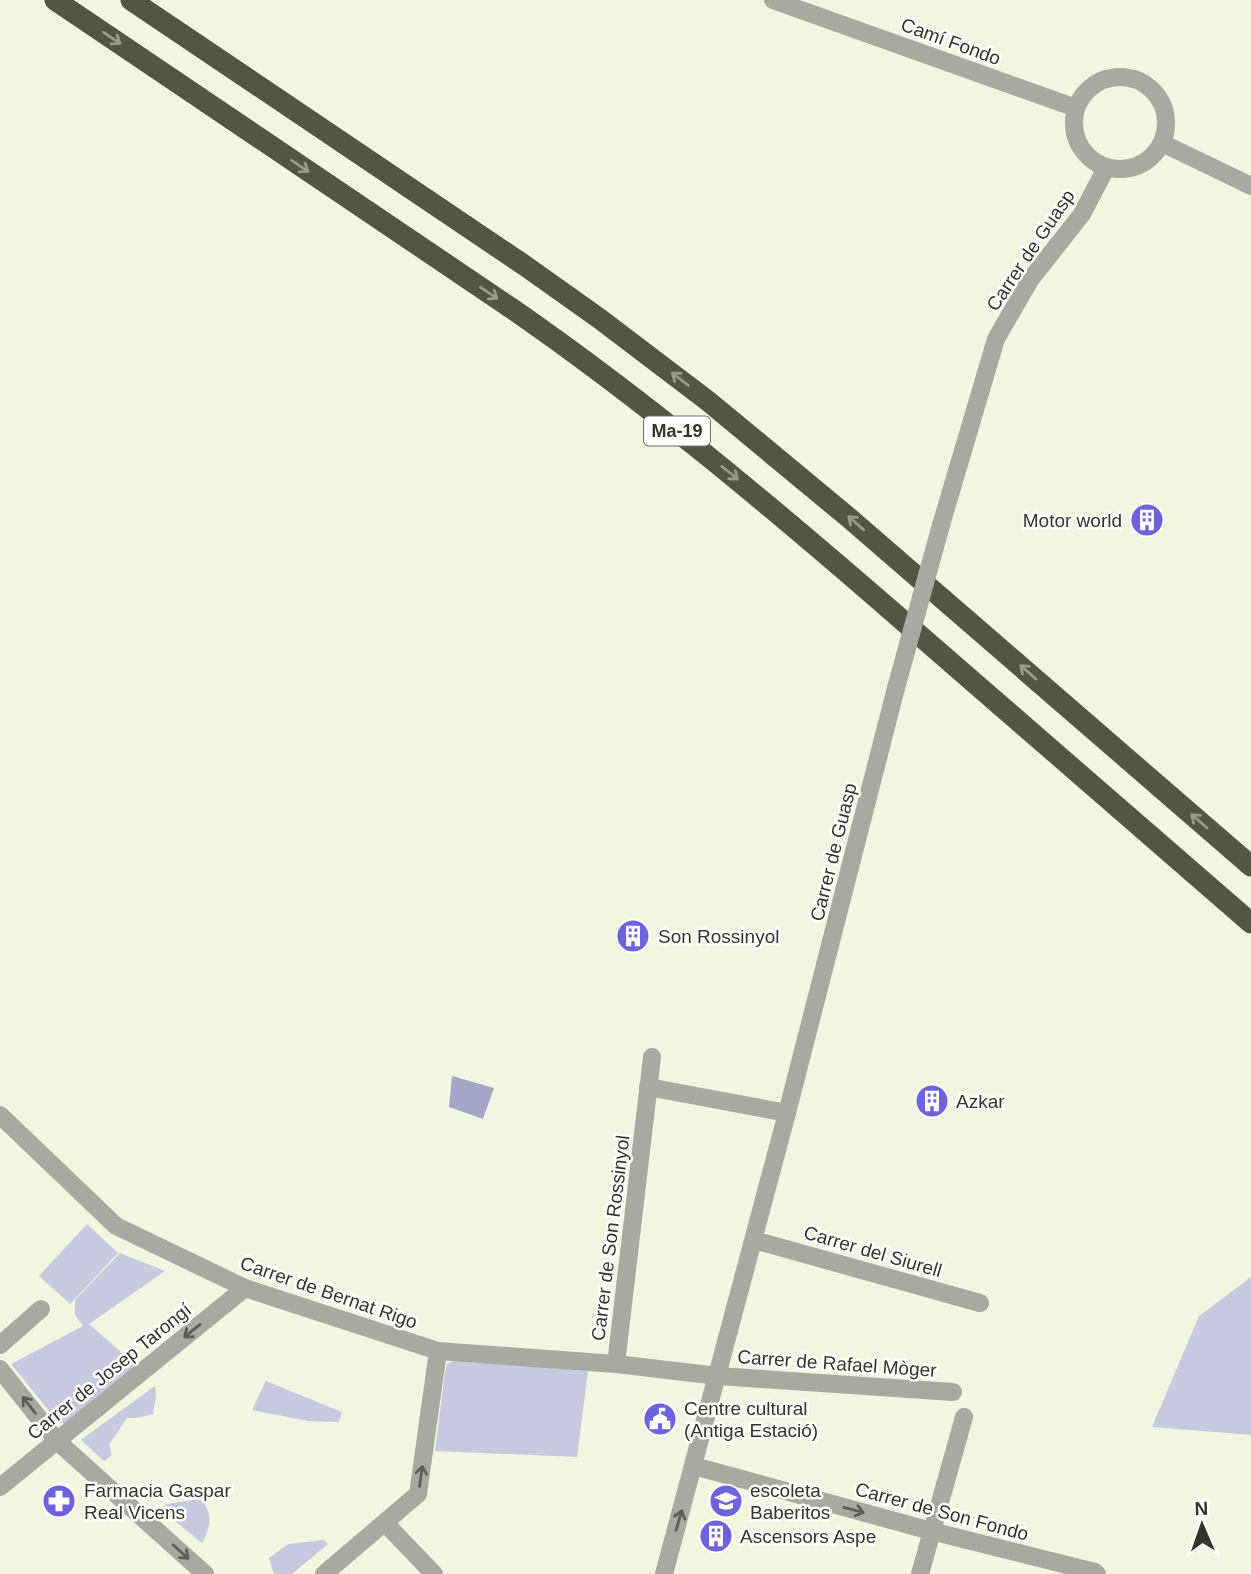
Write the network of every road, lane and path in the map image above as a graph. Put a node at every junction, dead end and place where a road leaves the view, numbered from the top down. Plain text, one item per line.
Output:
1 (55, 0) edge
2 (131, 0) edge
3 (773, 0) edge
4 (1076, 108) junction
5 (1162, 143) junction
6 (1106, 167) junction
7 (1251, 186) edge
8 (1251, 866) edge
9 (1251, 923) edge
10 (652, 1057) dead end
11 (649, 1087) junction
12 (787, 1113) junction
13 (0, 1115) edge
14 (754, 1240) junction
15 (245, 1288) junction
16 (980, 1303) dead end
17 (41, 1309) dead end
18 (0, 1345) edge
19 (438, 1351) junction
20 (616, 1364) junction
21 (0, 1368) edge
22 (718, 1376) junction
23 (953, 1392) dead end
24 (964, 1417) dead end
25 (57, 1441) junction
26 (694, 1466) junction
27 (0, 1487) edge
28 (385, 1523) junction
29 (931, 1531) junction
30 (205, 1574) edge
31 (324, 1574) edge
32 (434, 1574) edge
33 (664, 1574) edge
34 (919, 1574) edge
35 (1097, 1574) edge

1 -> 9 highway, Ma-19
8 -> 2 highway, Ma-19
3 - 4 street, Camí Fondo
4 - 5 street
4 - 6 street
5 - 6 street
5 - 7 street
6 - 12 street, Carrer de Guasp, bridge
10 - 11 street, Carrer de Son Rossinyol
11 - 12 street
11 - 20 street, Carrer de Son Rossinyol
12 - 14 street, Carrer de Guasp
13 - 15 street, Carrer de Bernat Rigo
14 - 16 street, Carrer del Siurell
14 - 22 street, Carrer de Guasp
15 - 19 street, Carrer de Bernat Rigo
15 -> 25 street, Carrer de Josep Tarongí
17 - 18 street
19 - 20 street, Carrer de Bernat Rigo
28 -> 19 street
20 - 22 street, Carrer de Son Rossinyol
25 -> 21 street
22 - 23 street, Carrer de Rafael Mòger
22 - 26 street, Carrer de Guasp
24 - 29 street
25 - 27 street, Carrer de Josep Tarongí
25 -> 30 street
26 -> 29 street, Carrer de Son Fondo
33 -> 26 street, Carrer de Guasp
28 - 31 street
28 - 32 street
29 - 34 street
29 - 35 street, Carrer de Son Fondo

